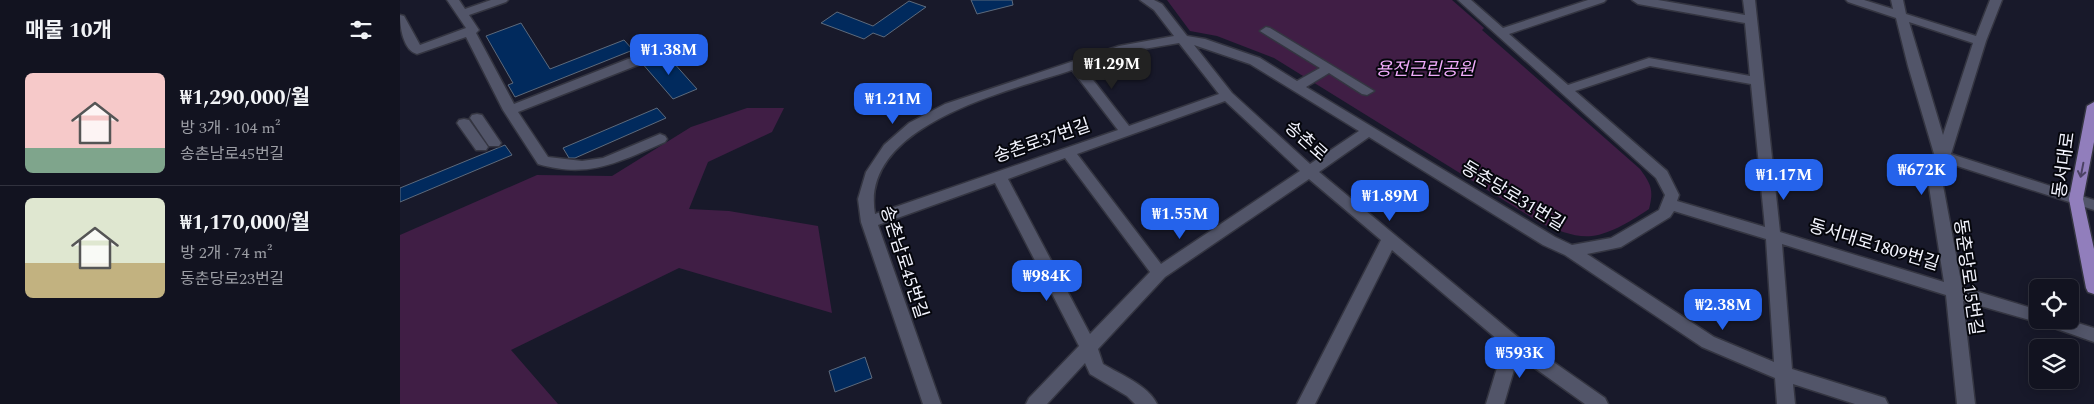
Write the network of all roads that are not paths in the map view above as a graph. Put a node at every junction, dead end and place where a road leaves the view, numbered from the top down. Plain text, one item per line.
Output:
1 (453, 0) edge
2 (502, 0) edge
3 (1148, 0) edge
4 (1464, 0) edge
5 (1600, 0) edge
6 (1638, 0) edge
7 (1749, 0) edge
8 (1852, 0) edge
9 (1897, 0) edge
10 (1996, 0) edge
11 (462, 14) junction
12 (1901, 15) junction
13 (400, 19) edge
14 (1751, 20) junction
15 (1266, 31) dead end
16 (469, 32) junction
17 (1502, 32) junction
18 (1181, 40) junction
19 (1980, 41) junction
20 (413, 43) junction
21 (400, 48) edge
22 (633, 62) dead end
23 (1075, 65) junction
24 (1329, 68) junction
25 (1757, 81) junction
26 (1298, 86) junction
27 (1367, 90) dead end
28 (1566, 90) junction
29 (1227, 96) junction
30 (2094, 106) edge
31 (510, 110) junction
32 (471, 121) dead end
33 (1370, 130) junction
34 (1126, 131) junction
35 (660, 139) dead end
36 (487, 145) dead end
37 (1068, 152) junction
38 (1942, 156) junction
39 (1309, 171) junction
40 (999, 176) junction
41 (2076, 199) junction
42 (1670, 204) junction
43 (2094, 205) edge
44 (869, 222) junction
45 (1772, 235) junction
46 (1389, 240) junction
47 (1571, 251) junction
48 (1159, 273) junction
49 (2094, 288) edge
50 (1954, 290) junction
51 (2029, 314) edge
52 (2075, 329) edge
53 (2094, 335) edge
54 (1513, 344) junction
55 (1089, 348) junction
56 (1784, 374) junction
57 (932, 404) edge
58 (1035, 404) edge
59 (1148, 404) edge
60 (1306, 404) edge
61 (1495, 404) edge
62 (1599, 404) edge
63 (1786, 404) edge
64 (1879, 404) edge
65 (1966, 404) edge

1 - 11 street
2 - 11 street
3 - 18 street, 송촌로
4 - 17 street
5 - 17 street
6 - 14 street
7 - 14 street
8 - 12 street
9 - 12 street
10 - 19 street, 동춘당로15번길
11 - 16 street
12 - 19 street
12 - 38 street
13 - 20 street
14 - 25 street
15 - 24 street
16 - 20 street
16 - 31 street
17 - 28 street
18 - 23 street, 송촌남로45번길
18 - 26 street, 동춘당로31번길
18 - 29 street, 송촌로
19 - 38 street, 동춘당로15번길
20 - 21 street
22 - 31 street
23 - 34 street
23 - 44 street, 송촌남로45번길
24 - 26 street
24 - 27 street
25 - 28 street
25 - 45 street
26 - 33 street, 동춘당로31번길
28 - 42 street
29 - 34 street, 송촌로37번길
29 - 39 street, 송촌로
30 -> 41 main road, 동서대로
31 - 35 street
32 - 36 street
33 - 39 street
33 - 47 street, 동춘당로31번길
34 - 37 street, 송촌로37번길
37 - 40 street, 송촌로37번길
37 - 48 street
38 - 41 street
38 - 50 street, 동춘당로15번길
39 - 46 street, 송촌로
39 - 48 street
40 - 44 street, 송촌로37번길
40 - 55 street
41 - 43 street
41 - 49 main road, 동서대로
42 - 45 street, 동서대로1809번길
42 - 47 street, 동춘당로31번길
44 - 57 street, 송촌남로45번길
45 - 50 street, 동서대로1809번길
45 - 56 street
46 - 54 street, 송촌로
46 - 60 street
47 - 56 street
48 - 55 street
50 - 51 street, 동서대로1809번길
50 - 65 street, 동춘당로15번길
52 - 53 street
54 - 61 street
54 - 62 street, 송촌로
55 - 58 street
55 - 59 street
56 - 63 street
56 - 64 street

